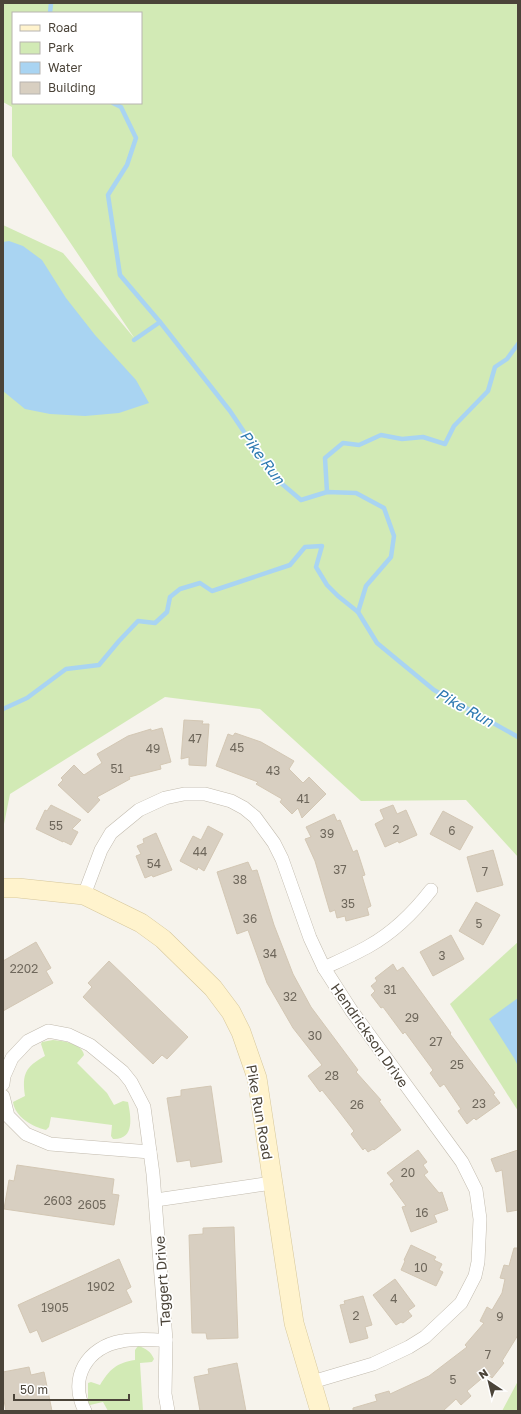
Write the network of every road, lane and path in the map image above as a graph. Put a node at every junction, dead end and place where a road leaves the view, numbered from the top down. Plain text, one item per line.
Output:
1 (3, 888) edge
2 (431, 890) dead end
3 (84, 895) junction
4 (324, 968) junction
5 (3, 1084) edge
6 (3, 1096) edge
7 (150, 1152) junction
8 (272, 1183) junction
9 (156, 1200) junction
10 (166, 1340) junction
11 (312, 1382) junction
12 (85, 1411) edge
13 (168, 1411) edge
14 (320, 1411) edge

1 - 3 street, Pike Run Road
2 - 4 street
3 - 4 street, Hendrickson Drive
3 - 8 street, Pike Run Road
4 - 11 street, Hendrickson Drive
5 - 7 street, Taggert Drive
6 - 7 street
7 - 9 street, Taggert Drive
8 - 9 street
8 - 11 street, Pike Run Road
9 - 10 street, Taggert Drive
10 - 12 street
10 - 13 street, Taggert Drive
11 - 14 street, Pike Run Road

